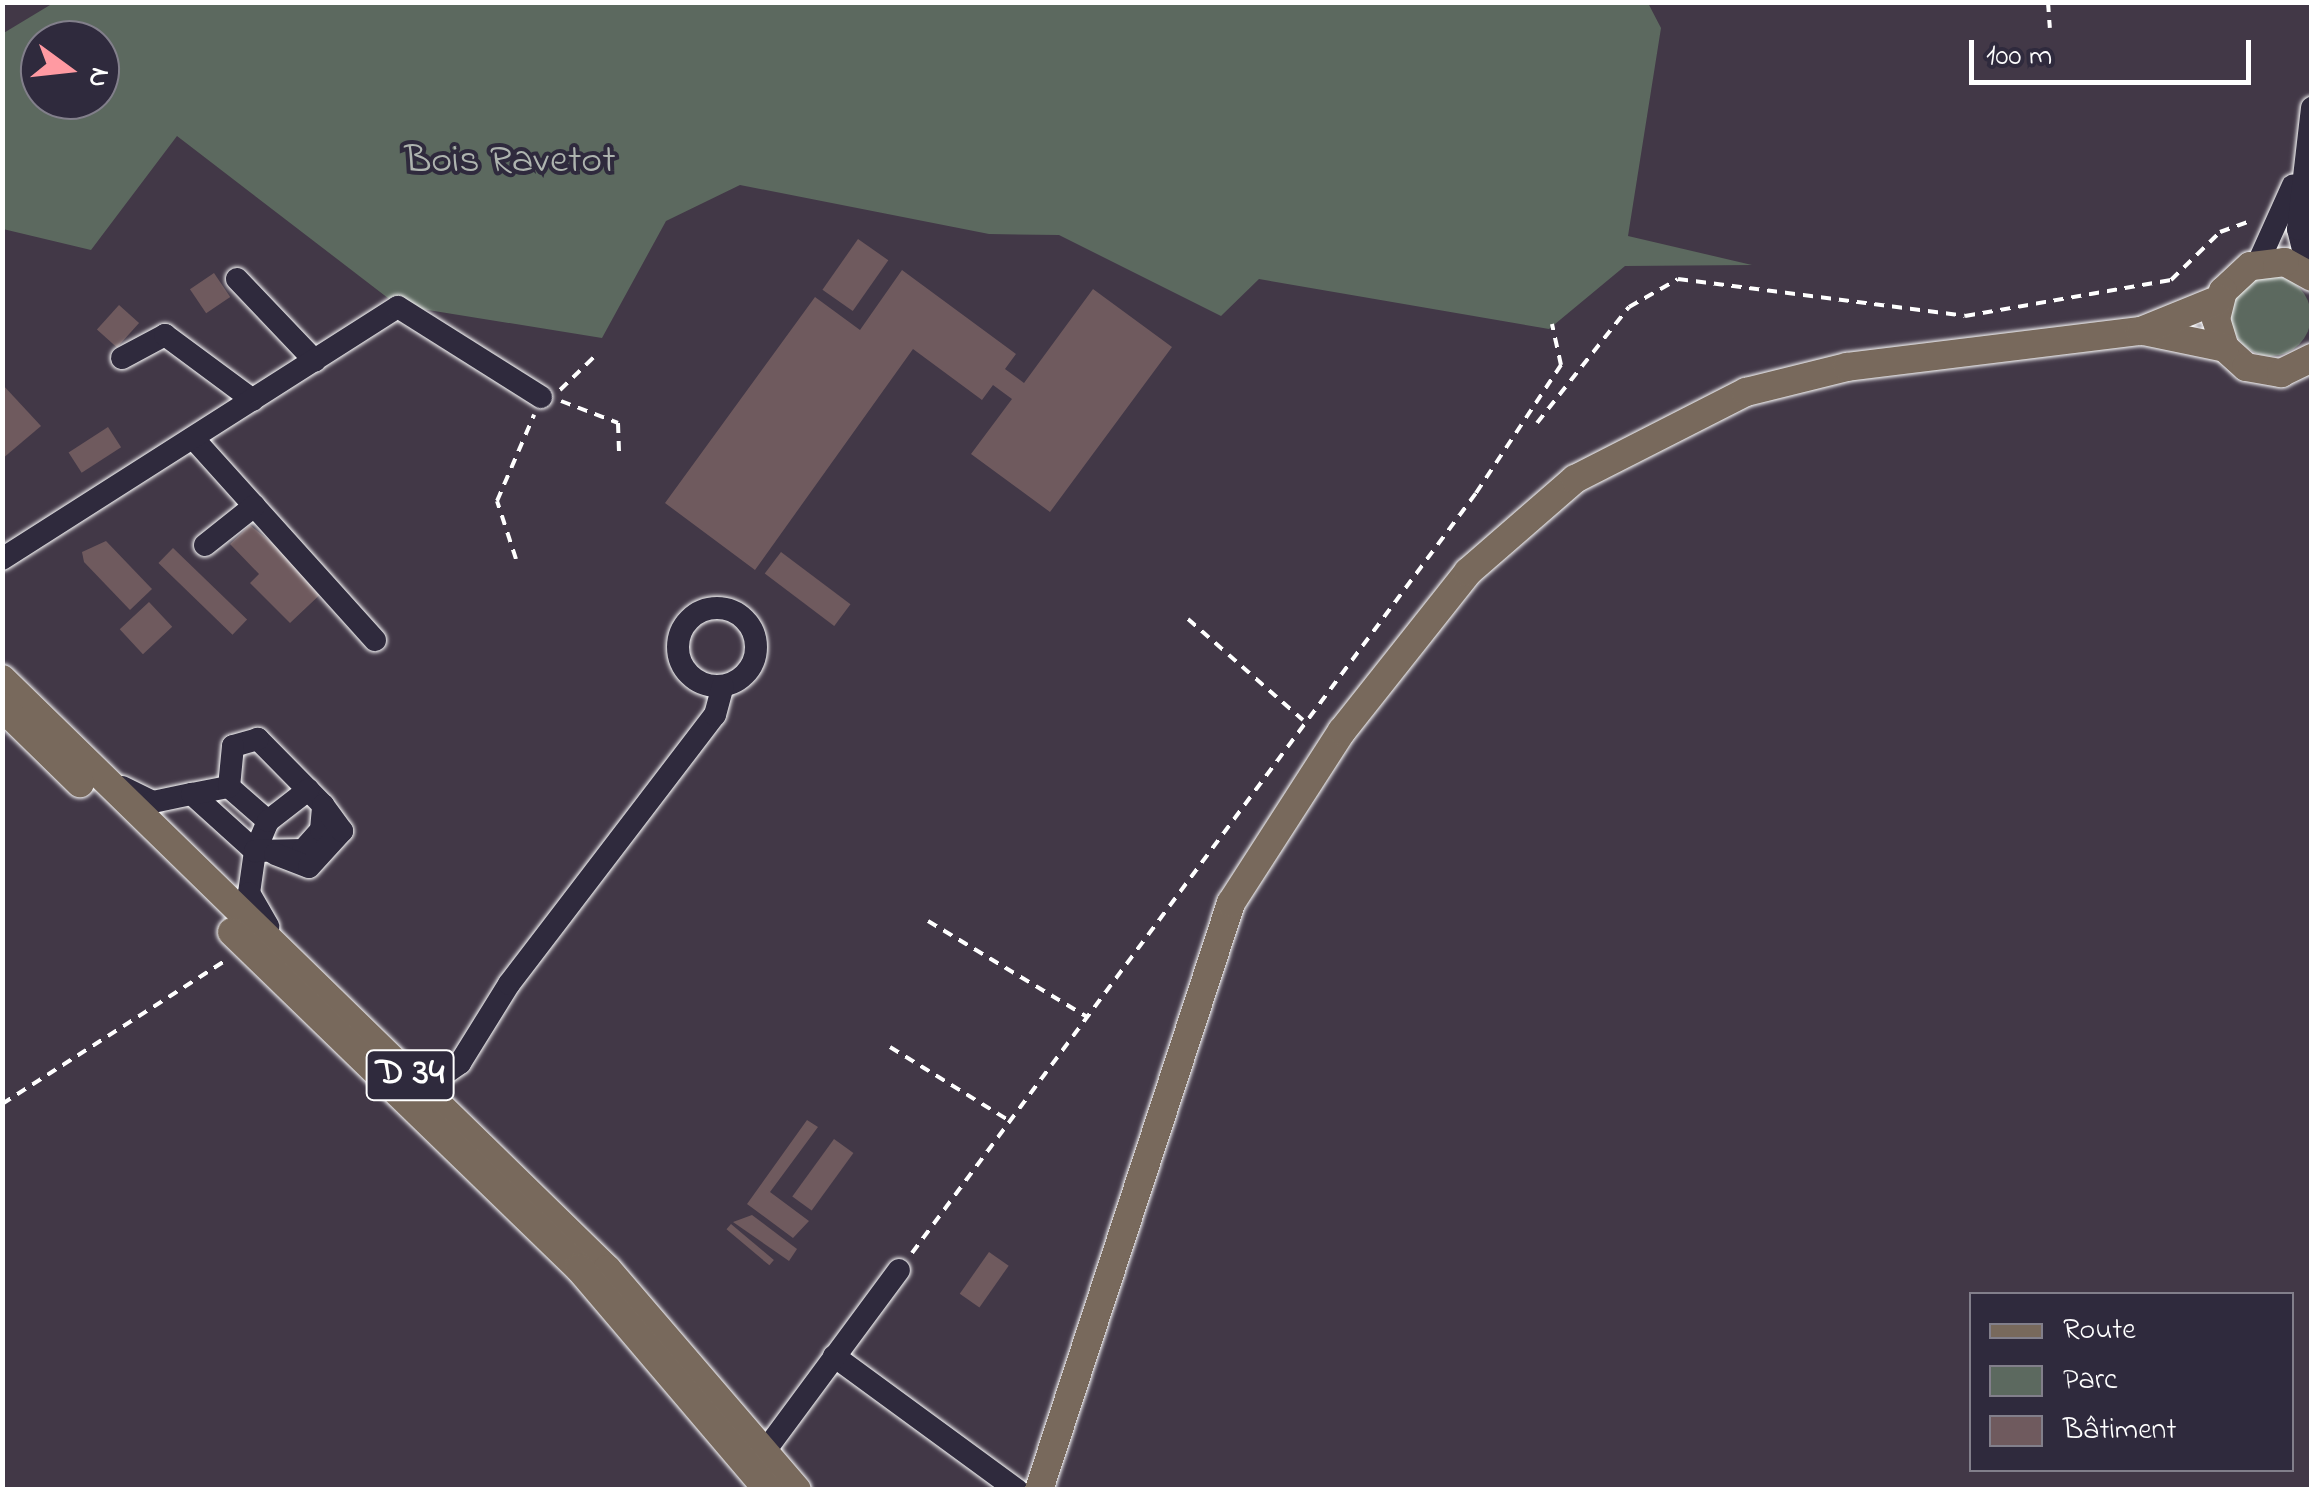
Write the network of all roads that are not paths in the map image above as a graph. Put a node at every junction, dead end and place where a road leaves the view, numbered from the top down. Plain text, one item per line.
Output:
1 (2312, 108) edge
2 (2300, 167) junction
3 (2258, 263) junction
4 (2310, 275) edge
5 (237, 280) dead end
6 (2220, 299) junction
7 (2141, 331) junction
8 (2225, 348) junction
9 (122, 358) dead end
10 (2312, 358) edge
11 (314, 361) junction
12 (542, 396) road end
13 (253, 400) junction
14 (193, 438) junction
15 (254, 506) junction
16 (205, 545) dead end
17 (2, 559) edge
18 (375, 640) dead end
19 (723, 686) dead end
20 (8, 694) edge
21 (229, 786) junction
22 (192, 794) junction
23 (316, 798) junction
24 (268, 821) junction
25 (263, 852) junction
26 (376, 1044) junction
27 (460, 1063) junction
28 (424, 1088) junction
29 (451, 1114) junction
30 (900, 1270) road end
31 (834, 1356) junction
32 (766, 1451) junction
33 (1050, 1452) junction
34 (768, 1490) edge
35 (797, 1490) edge
36 (1018, 1490) edge
37 (1040, 1490) edge

1 - 2 street
2 - 3 street
2 - 4 street
3 - 4 main road
3 - 6 main road
5 - 11 street
6 - 7 main road
6 - 8 main road
7 - 8 main road
7 - 33 main road
8 - 10 main road
9 - 13 street
11 - 12 street
11 - 13 street
13 - 14 street
14 - 15 street
14 - 17 street
15 - 16 street
15 - 18 street
19 - 27 street
20 - 22 street
20 - 26 main road, D 34
20 - 34 main road, D 34
21 - 22 street
21 - 23 street
21 - 24 street
22 - 25 street
23 - 24 street
23 - 25 street
23 - 25 street
24 - 25 street
25 - 26 street
26 - 28 main road, D 34
27 - 28 street
27 - 29 street
28 - 29 main road, D 34
29 - 32 main road, D 34
30 - 31 street
31 - 32 street
31 - 36 street
32 - 35 main road, D 34
33 - 36 main road
33 - 37 main road

